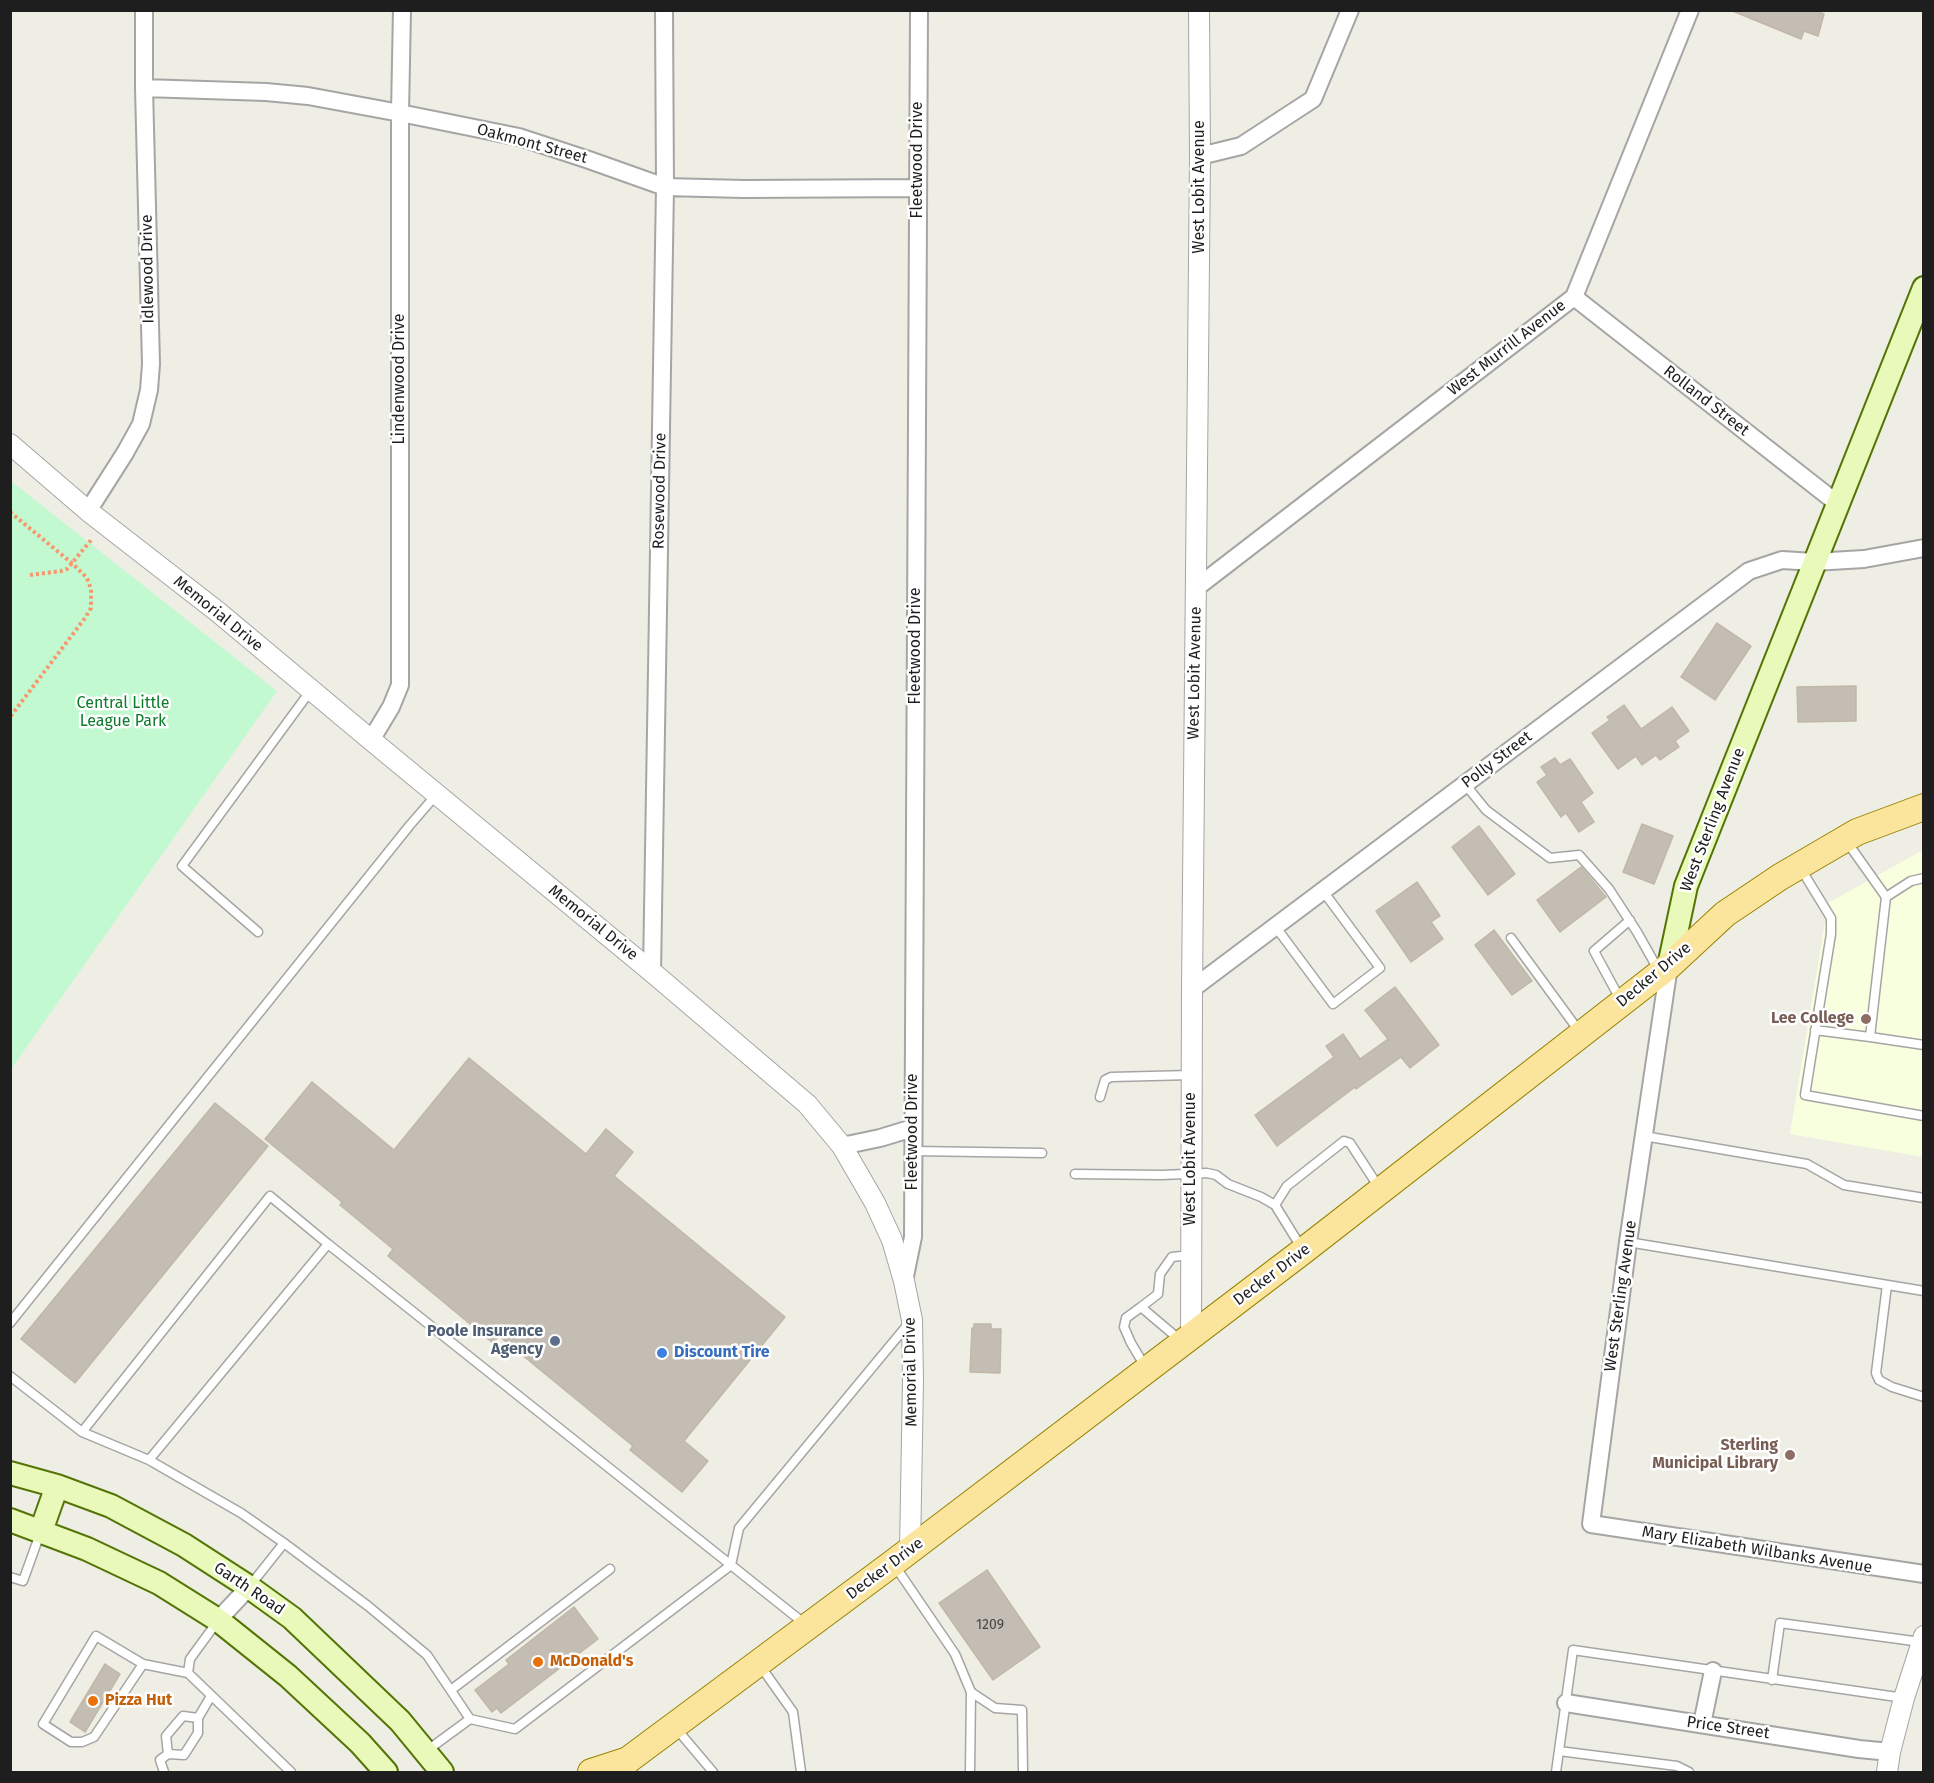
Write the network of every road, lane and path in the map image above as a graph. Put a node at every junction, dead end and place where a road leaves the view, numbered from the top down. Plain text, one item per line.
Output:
1 (144, 10) edge
2 (402, 10) edge
3 (664, 10) edge
4 (919, 10) edge
5 (1199, 10) edge
6 (1350, 10) edge
7 (1690, 10) edge
8 (144, 88) junction
9 (400, 113) junction
10 (1200, 156) junction
11 (665, 187) junction
12 (918, 188) junction
13 (1923, 288) edge
14 (1574, 297) junction
15 (10, 444) edge
16 (1838, 504) junction
17 (87, 511) junction
18 (10, 512) edge
19 (104, 524) junction
20 (1923, 548) edge
21 (1815, 562) junction
22 (73, 564) junction
23 (30, 575) dead end
24 (1196, 588) junction
25 (311, 690) junction
26 (10, 717) edge
27 (371, 740) junction
28 (1465, 784) junction
29 (436, 795) junction
30 (1923, 807) edge
31 (1845, 839) junction
32 (1799, 866) junction
33 (1923, 878) edge
34 (1323, 891) junction
35 (1886, 897) junction
36 (1630, 920) junction
37 (1275, 926) junction
38 (258, 932) dead end
39 (1512, 938) dead end
40 (1665, 969) junction
41 (652, 972) junction
42 (1192, 988) junction
43 (1622, 1002) junction
44 (1815, 1030) junction
45 (1581, 1034) junction
46 (1870, 1037) junction
47 (1923, 1045) edge
48 (1191, 1075) junction
49 (1100, 1097) dead end
50 (1923, 1116) edge
51 (913, 1128) junction
52 (1644, 1136) junction
53 (842, 1146) junction
54 (913, 1151) junction
55 (1042, 1153) dead end
56 (1075, 1174) dead end
57 (1191, 1174) junction
58 (1380, 1190) junction
59 (1923, 1198) edge
60 (1275, 1205) junction
61 (1628, 1242) junction
62 (328, 1244) junction
63 (1303, 1251) junction
64 (1191, 1256) junction
65 (904, 1281) junction
66 (1887, 1285) junction
67 (1923, 1291) edge
68 (1141, 1307) junction
69 (912, 1320) junction
70 (10, 1323) edge
71 (1187, 1339) junction
72 (1147, 1370) junction
73 (10, 1376) edge
74 (1923, 1397) edge
75 (82, 1432) junction
76 (148, 1460) junction
77 (10, 1473) edge
78 (57, 1486) junction
79 (10, 1520) edge
80 (1591, 1524) joint
81 (41, 1531) junction
82 (284, 1543) junction
83 (902, 1557) junction
84 (731, 1565) junction
85 (610, 1569) dead end
86 (1923, 1575) edge
87 (10, 1577) edge
88 (249, 1587) junction
89 (219, 1620) junction
90 (807, 1626) junction
91 (1922, 1639) edge
92 (758, 1663) junction
93 (143, 1664) junction
94 (1713, 1671) junction
95 (188, 1673) junction
96 (1772, 1680) junction
97 (451, 1690) junction
98 (971, 1692) junction
99 (211, 1696) junction
100 (1904, 1698) junction
101 (1566, 1703) junction
102 (198, 1718) junction
103 (470, 1719) junction
104 (1702, 1724) junction
105 (674, 1726) junction
106 (1559, 1751) junction
107 (425, 1752) junction
108 (1890, 1752) junction
109 (168, 1754) junction
110 (623, 1766) edge
111 (164, 1773) edge
112 (291, 1773) edge
113 (386, 1773) edge
114 (442, 1773) edge
115 (591, 1773) edge
116 (713, 1773) edge
117 (801, 1773) edge
118 (970, 1773) edge
119 (1023, 1773) edge
120 (1556, 1773) edge
121 (1689, 1773) edge
122 (1887, 1773) edge

1 - 8 street, Idlewood Drive
2 - 9 street, Lindenwood Drive
3 - 11 street, Rosewood Drive
4 - 12 street, Fleetwood Drive
5 - 10 street, West Lobit Avenue
6 - 10 street
7 - 14 street, West Murrill Avenue
8 - 9 street, Oakmont Street
8 - 17 street, Idlewood Drive
9 - 11 street, Oakmont Street
9 - 27 street, Lindenwood Drive
10 - 24 street, West Lobit Avenue
11 - 12 street, Oakmont Street
11 - 41 street, Rosewood Drive
12 - 51 street, Fleetwood Drive
13 - 16 main road, West Sterling Avenue
14 - 16 street, Rolland Street
14 - 24 street, West Murrill Avenue
15 - 17 street, Memorial Drive
16 - 21 main road, West Sterling Avenue
17 - 19 street, Memorial Drive
18 - 22 path
19 - 22 path
19 - 25 street, Memorial Drive
20 - 21 street, Polly Street
21 - 28 street, Polly Street
21 - 40 main road, West Sterling Avenue
22 - 23 path
22 - 26 path
24 - 42 street, West Lobit Avenue
25 - 27 street, Memorial Drive
25 - 38 lane
27 - 29 street, Memorial Drive
28 - 34 street, Polly Street
28 - 36 lane
29 - 41 street, Memorial Drive
29 - 70 lane
30 - 31 main road, Decker Drive
31 - 32 main road, Decker Drive
31 - 35 lane
32 - 40 main road, Decker Drive
32 - 44 lane
33 - 35 lane
34 - 37 street, Polly Street
34 - 37 lane
35 - 46 lane
36 - 40 lane
36 - 43 lane
37 - 42 street, Polly Street
39 - 45 lane
40 - 43 main road, Decker Drive
40 - 52 street, West Sterling Avenue
41 - 53 street, Memorial Drive
42 - 48 street, West Lobit Avenue
43 - 45 main road, Decker Drive
44 - 46 lane
44 - 50 lane
45 - 58 main road, Decker Drive
46 - 47 lane
48 - 49 lane
48 - 57 street, West Lobit Avenue
51 - 53 street
51 - 54 street, Fleetwood Drive
52 - 59 lane
52 - 61 street, West Sterling Avenue
53 - 65 street, Memorial Drive
54 - 55 lane
54 - 65 street, Fleetwood Drive
56 - 57 lane
57 - 60 lane
57 - 64 street, West Lobit Avenue
58 - 60 lane
58 - 63 main road, Decker Drive
60 - 63 lane
61 - 66 lane
61 - 80 street, West Sterling Avenue
62 - 75 lane
62 - 76 lane
62 - 84 lane
63 - 71 main road, Decker Drive
64 - 68 lane
64 - 71 street, West Lobit Avenue
65 - 69 street, Memorial Drive
66 - 67 lane
66 - 74 lane
68 - 71 lane
68 - 72 lane
69 - 83 street, Memorial Drive
69 - 84 lane
71 - 72 main road, Decker Drive
72 - 83 main road, Decker Drive
73 - 75 lane
75 - 76 lane
76 - 82 lane
77 - 78 main road, Garth Road
78 - 81 main road
78 - 88 main road, Garth Road
79 - 81 main road
80 - 86 street, Mary Elizabeth Wilbanks Avenue
81 - 87 lane
81 - 89 main road
82 - 88 lane
82 - 97 lane
83 - 90 main road, Decker Drive
83 - 98 lane
84 - 90 lane
84 - 103 lane
85 - 97 lane
88 - 89 street
88 - 107 main road, Garth Road
89 - 95 lane
89 - 113 main road
90 - 92 main road, Decker Drive
91 - 96 lane
91 - 100 street
92 - 105 main road, Decker Drive
92 - 117 lane
93 - 93 lane
93 - 95 lane
94 - 96 lane
94 - 101 lane
94 - 104 street
95 - 99 lane
96 - 100 lane
97 - 103 lane
98 - 118 lane
98 - 119 lane
99 - 102 lane
99 - 112 lane
100 - 108 street
101 - 104 street, Price Street
101 - 106 lane
102 - 109 lane
102 - 109 lane
103 - 107 lane
104 - 108 street, Price Street
105 - 110 main road, Decker Drive
105 - 116 lane
106 - 120 lane
106 - 121 lane
107 - 114 main road, Garth Road
108 - 122 street
109 - 111 lane
110 - 115 main road, Decker Drive

